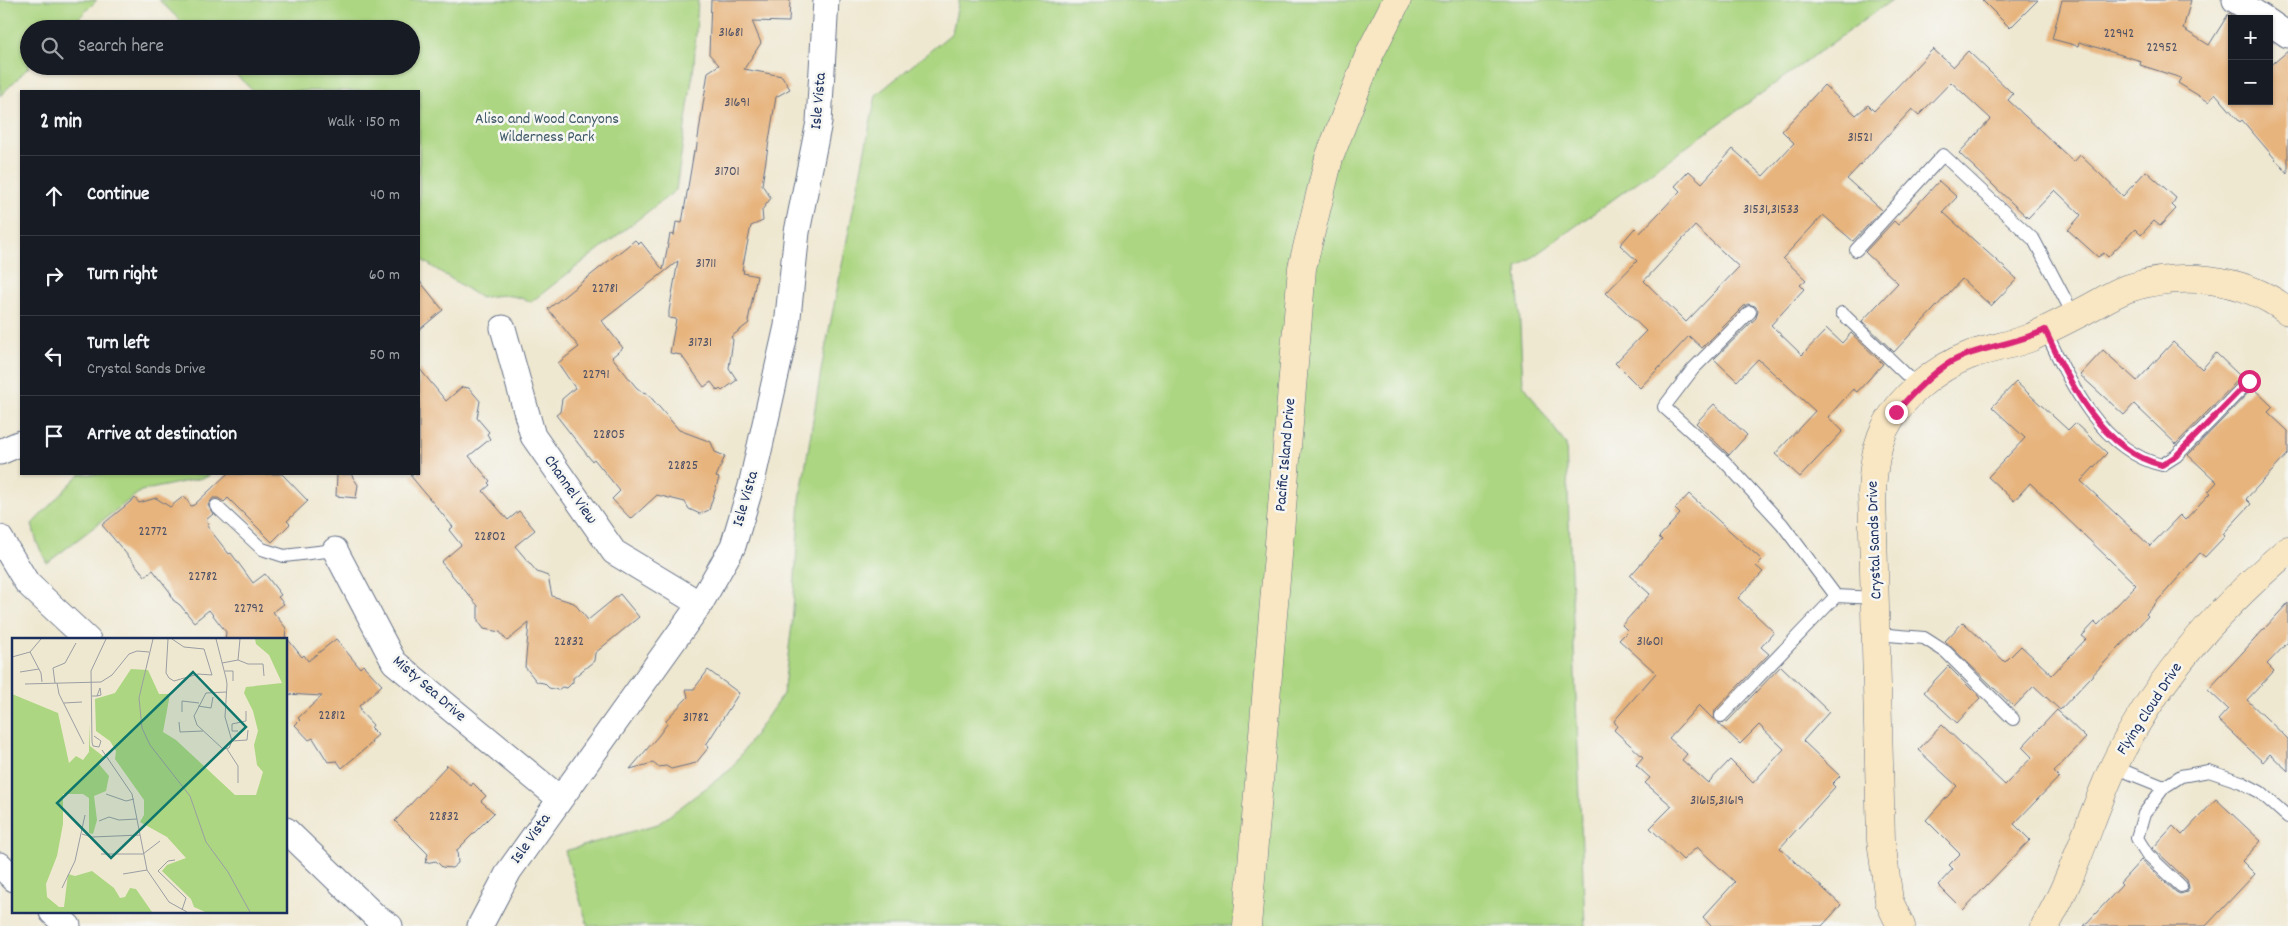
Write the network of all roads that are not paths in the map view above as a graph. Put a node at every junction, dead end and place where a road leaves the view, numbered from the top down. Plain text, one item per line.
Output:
1 (826, 0) edge
2 (1397, 0) edge
3 (2235, 0) edge
4 (2259, 15) edge
5 (2273, 25) edge
6 (2288, 35) edge
7 (1856, 250) dead end
8 (2288, 311) edge
9 (1750, 312) dead end
10 (1842, 313) dead end
11 (2074, 316) junction
12 (503, 328) dead end
13 (2045, 330) junction
14 (2249, 381) dead end
15 (1919, 387) junction
16 (20, 443) edge
17 (0, 452) edge
18 (216, 506) dead end
19 (0, 538) edge
20 (335, 550) joint
21 (2285, 559) edge
22 (1836, 596) junction
23 (1876, 598) junction
24 (700, 604) junction
25 (1877, 634) junction
26 (86, 638) edge
27 (1721, 716) dead end
28 (2013, 719) dead end
29 (2114, 767) junction
30 (2164, 786) junction
31 (559, 798) junction
32 (2288, 817) edge
33 (288, 832) edge
34 (0, 865) edge
35 (12, 877) edge
36 (2181, 886) dead end
37 (54, 914) edge
38 (68, 926) edge
39 (390, 926) edge
40 (480, 926) edge
41 (1246, 926) edge
42 (1901, 926) edge
43 (2045, 926) edge

1 - 24 street, Isle Vista
2 - 41 street, Pacific Island Drive
3 - 4 street
5 - 6 street
7 - 11 lane
8 - 11 street, Crystal Sands Drive
9 - 22 lane
10 - 15 lane
11 - 13 street, Crystal Sands Drive
12 - 24 street, Channel View
13 - 14 lane
13 - 15 street, Crystal Sands Drive
15 - 23 street, Crystal Sands Drive
16 - 17 street
18 - 20 lane
19 - 26 street
20 - 31 street, Misty Sea Drive
21 - 29 street, Flying Cloud Drive
22 - 23 lane
22 - 27 lane
23 - 25 street, Crystal Sands Drive
24 - 31 street, Isle Vista
25 - 28 lane
25 - 42 street, Crystal Sands Drive
29 - 30 lane
29 - 43 street, Flying Cloud Drive
30 - 32 lane
30 - 36 lane
31 - 40 street, Isle Vista
33 - 39 street
34 - 35 street
37 - 38 street

